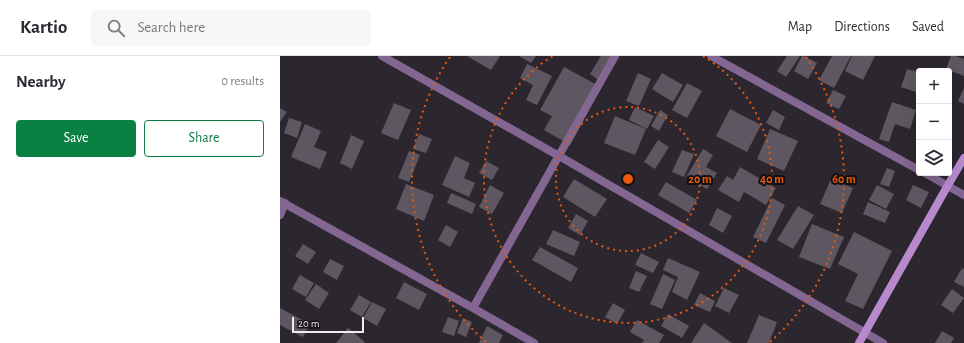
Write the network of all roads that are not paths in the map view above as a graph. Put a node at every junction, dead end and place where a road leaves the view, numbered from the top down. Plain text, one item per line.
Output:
1 (382, 56) edge
2 (615, 56) edge
3 (711, 56) edge
4 (559, 156) junction
5 (964, 158) edge
6 (916, 168) edge
7 (931, 176) edge
8 (948, 185) junction
9 (964, 195) edge
10 (282, 202) edge
11 (280, 215) edge
12 (473, 308) junction
13 (865, 333) junction
14 (534, 343) edge
15 (859, 343) edge
16 (883, 343) edge

1 - 4 street
2 - 4 street
3 - 6 street
4 - 12 street
4 - 13 street
5 - 8 street
7 - 8 street
8 - 9 street
8 - 13 street
10 - 11 street
10 - 12 street
12 - 14 street
13 - 15 street
13 - 16 street

